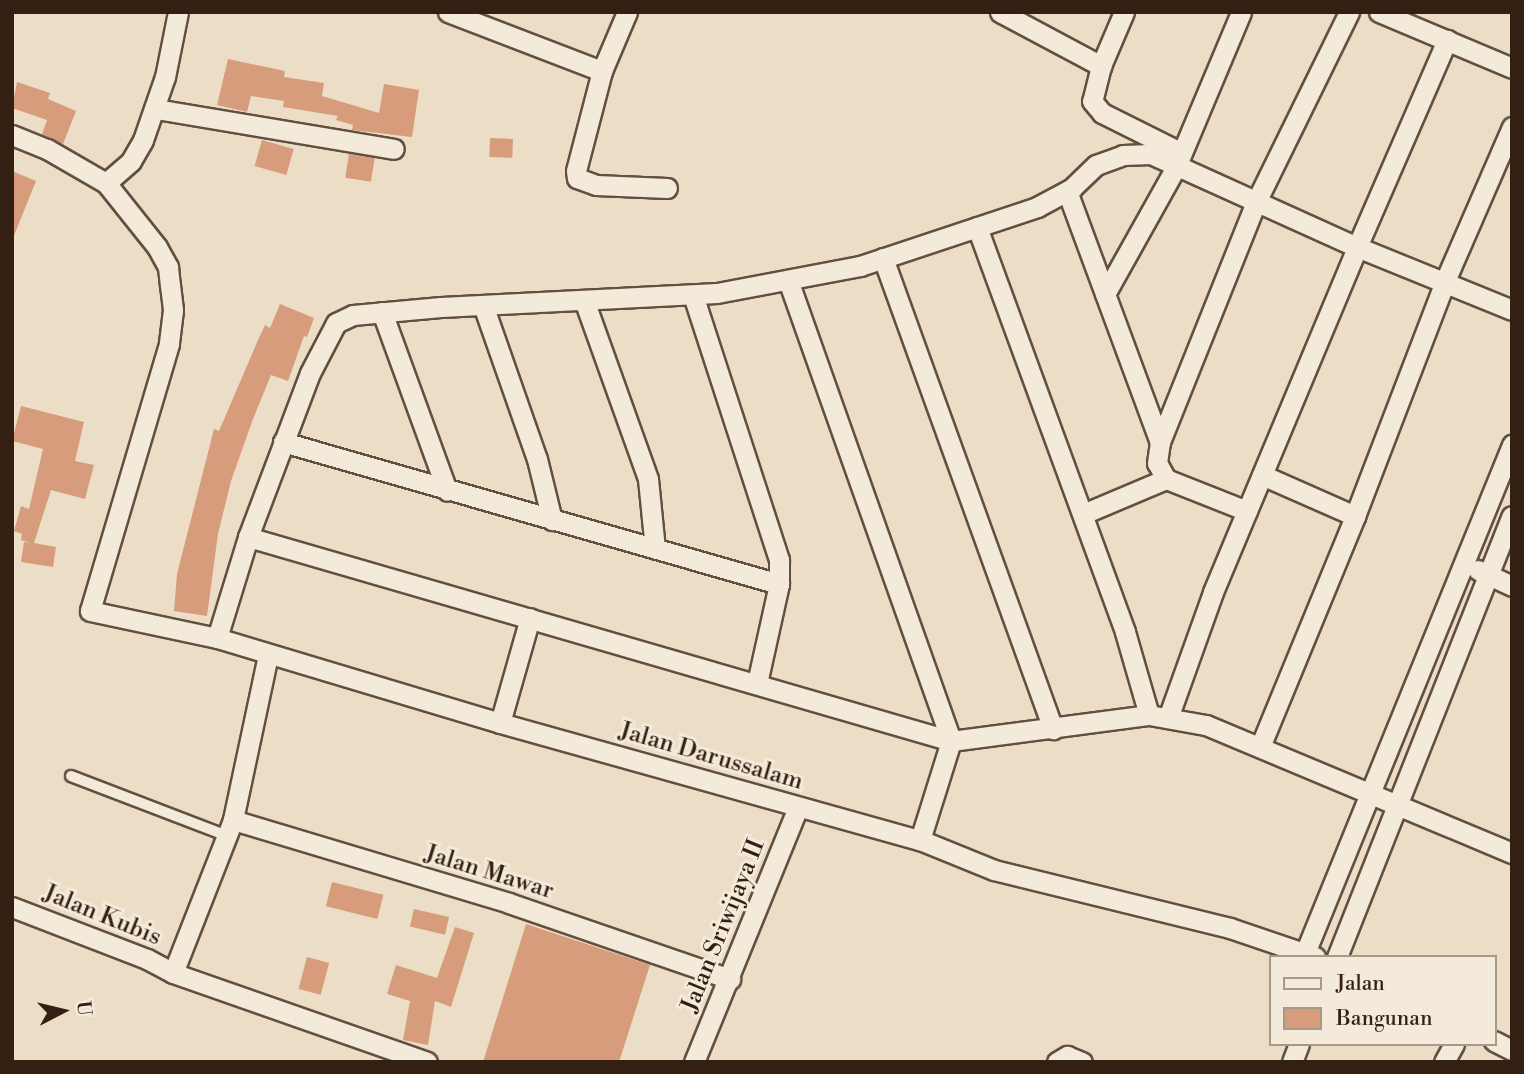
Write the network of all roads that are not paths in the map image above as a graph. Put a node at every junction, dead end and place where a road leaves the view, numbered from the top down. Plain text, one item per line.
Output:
1 (178, 12) edge
2 (448, 12) edge
3 (627, 12) edge
4 (1000, 12) edge
5 (1124, 12) edge
6 (1241, 12) edge
7 (1349, 12) edge
8 (1379, 12) edge
9 (1447, 40) junction
10 (1101, 66) junction
11 (1512, 68) edge
12 (602, 71) junction
13 (156, 109) junction
14 (1512, 127) edge
15 (12, 135) edge
16 (394, 149) dead end
17 (1179, 160) junction
18 (106, 183) junction
19 (667, 188) dead end
20 (1067, 191) junction
21 (1256, 202) junction
22 (976, 227) junction
23 (1357, 247) junction
24 (883, 258) junction
25 (788, 280) junction
26 (1446, 281) junction
27 (1105, 294) junction
28 (693, 295) junction
29 (584, 300) junction
30 (483, 305) junction
31 (1512, 310) edge
32 (382, 313) junction
33 (284, 442) junction
34 (1160, 442) junction
35 (1512, 445) edge
36 (1262, 475) junction
37 (1167, 479) junction
38 (447, 491) junction
39 (1247, 510) junction
40 (1083, 514) junction
41 (1355, 516) junction
42 (1512, 516) edge
43 (552, 520) junction
44 (248, 537) junction
45 (655, 550) junction
46 (1464, 563) junction
47 (1488, 575) junction
48 (779, 584) junction
49 (1512, 586) edge
50 (530, 618) junction
51 (216, 638) junction
52 (268, 655) junction
53 (757, 683) junction
54 (1158, 716) junction
55 (500, 723) junction
56 (1053, 729) junction
57 (951, 741) junction
58 (1260, 747) junction
59 (71, 776) dead end
60 (1370, 793) junction
61 (1397, 805) junction
62 (798, 807) junction
63 (229, 827) junction
64 (920, 840) junction
65 (1509, 845) edge
66 (12, 907) edge
67 (1310, 955) edge
68 (1338, 955) edge
69 (173, 972) junction
70 (730, 979) junction
71 (1496, 1042) edge
72 (1453, 1046) edge
73 (1512, 1051) edge
74 (427, 1062) edge
75 (694, 1062) edge
76 (1057, 1062) edge
77 (1082, 1062) edge
78 (1444, 1062) edge

1 - 13 street
2 - 12 street
3 - 12 street
4 - 10 street
5 - 10 street
6 - 17 street
7 - 21 street
8 - 9 street
9 - 11 street
9 - 23 street
10 - 17 street
12 - 19 street
13 - 16 street
13 - 18 street
14 - 26 street
15 - 18 street
17 - 20 street
17 - 21 street
17 - 27 street
18 - 51 street, Jalan Darussalam
20 - 22 street
20 - 27 street
21 - 23 street
21 - 34 street
22 - 24 street
22 - 40 street
23 - 26 street
23 - 36 street
24 - 25 street
24 - 56 street
25 - 28 street
25 - 57 street
26 - 31 street
26 - 41 street
27 - 34 street
28 - 29 street
28 - 48 street
29 - 30 street
29 - 45 street
30 - 32 street
30 - 43 street
32 - 33 street
32 - 38 street
33 - 38 street
33 - 44 street
34 - 37 street
35 - 46 street
36 - 39 street
36 - 41 street
37 - 39 street
37 - 40 street
38 - 43 street
39 - 54 street
40 - 54 street
41 - 58 street
42 - 47 street
43 - 45 street
44 - 50 street
44 - 51 street
45 - 48 street
46 - 47 street
46 - 60 street
47 - 49 street
47 - 61 street
48 - 53 street
50 - 53 street
50 - 55 street
51 - 52 street, Jalan Darussalam
52 - 55 street, Jalan Darussalam
52 - 63 street
53 - 57 street
54 - 56 street
54 - 58 street
55 - 62 street, Jalan Darussalam
56 - 57 street
57 - 64 street
58 - 60 street
59 - 63 lane
60 - 61 street
60 - 67 street
61 - 65 street
61 - 68 street
62 - 64 street, Jalan Darussalam
62 - 70 street, Jalan Sriwijaya II
63 - 69 street
63 - 70 street, Jalan Mawar
64 - 67 street, Jalan Darussalam
66 - 69 street, Jalan Kubis
69 - 74 street, Jalan Kubis
70 - 75 street, Jalan Sriwijaya II
71 - 73 street
72 - 78 street
76 - 77 street

